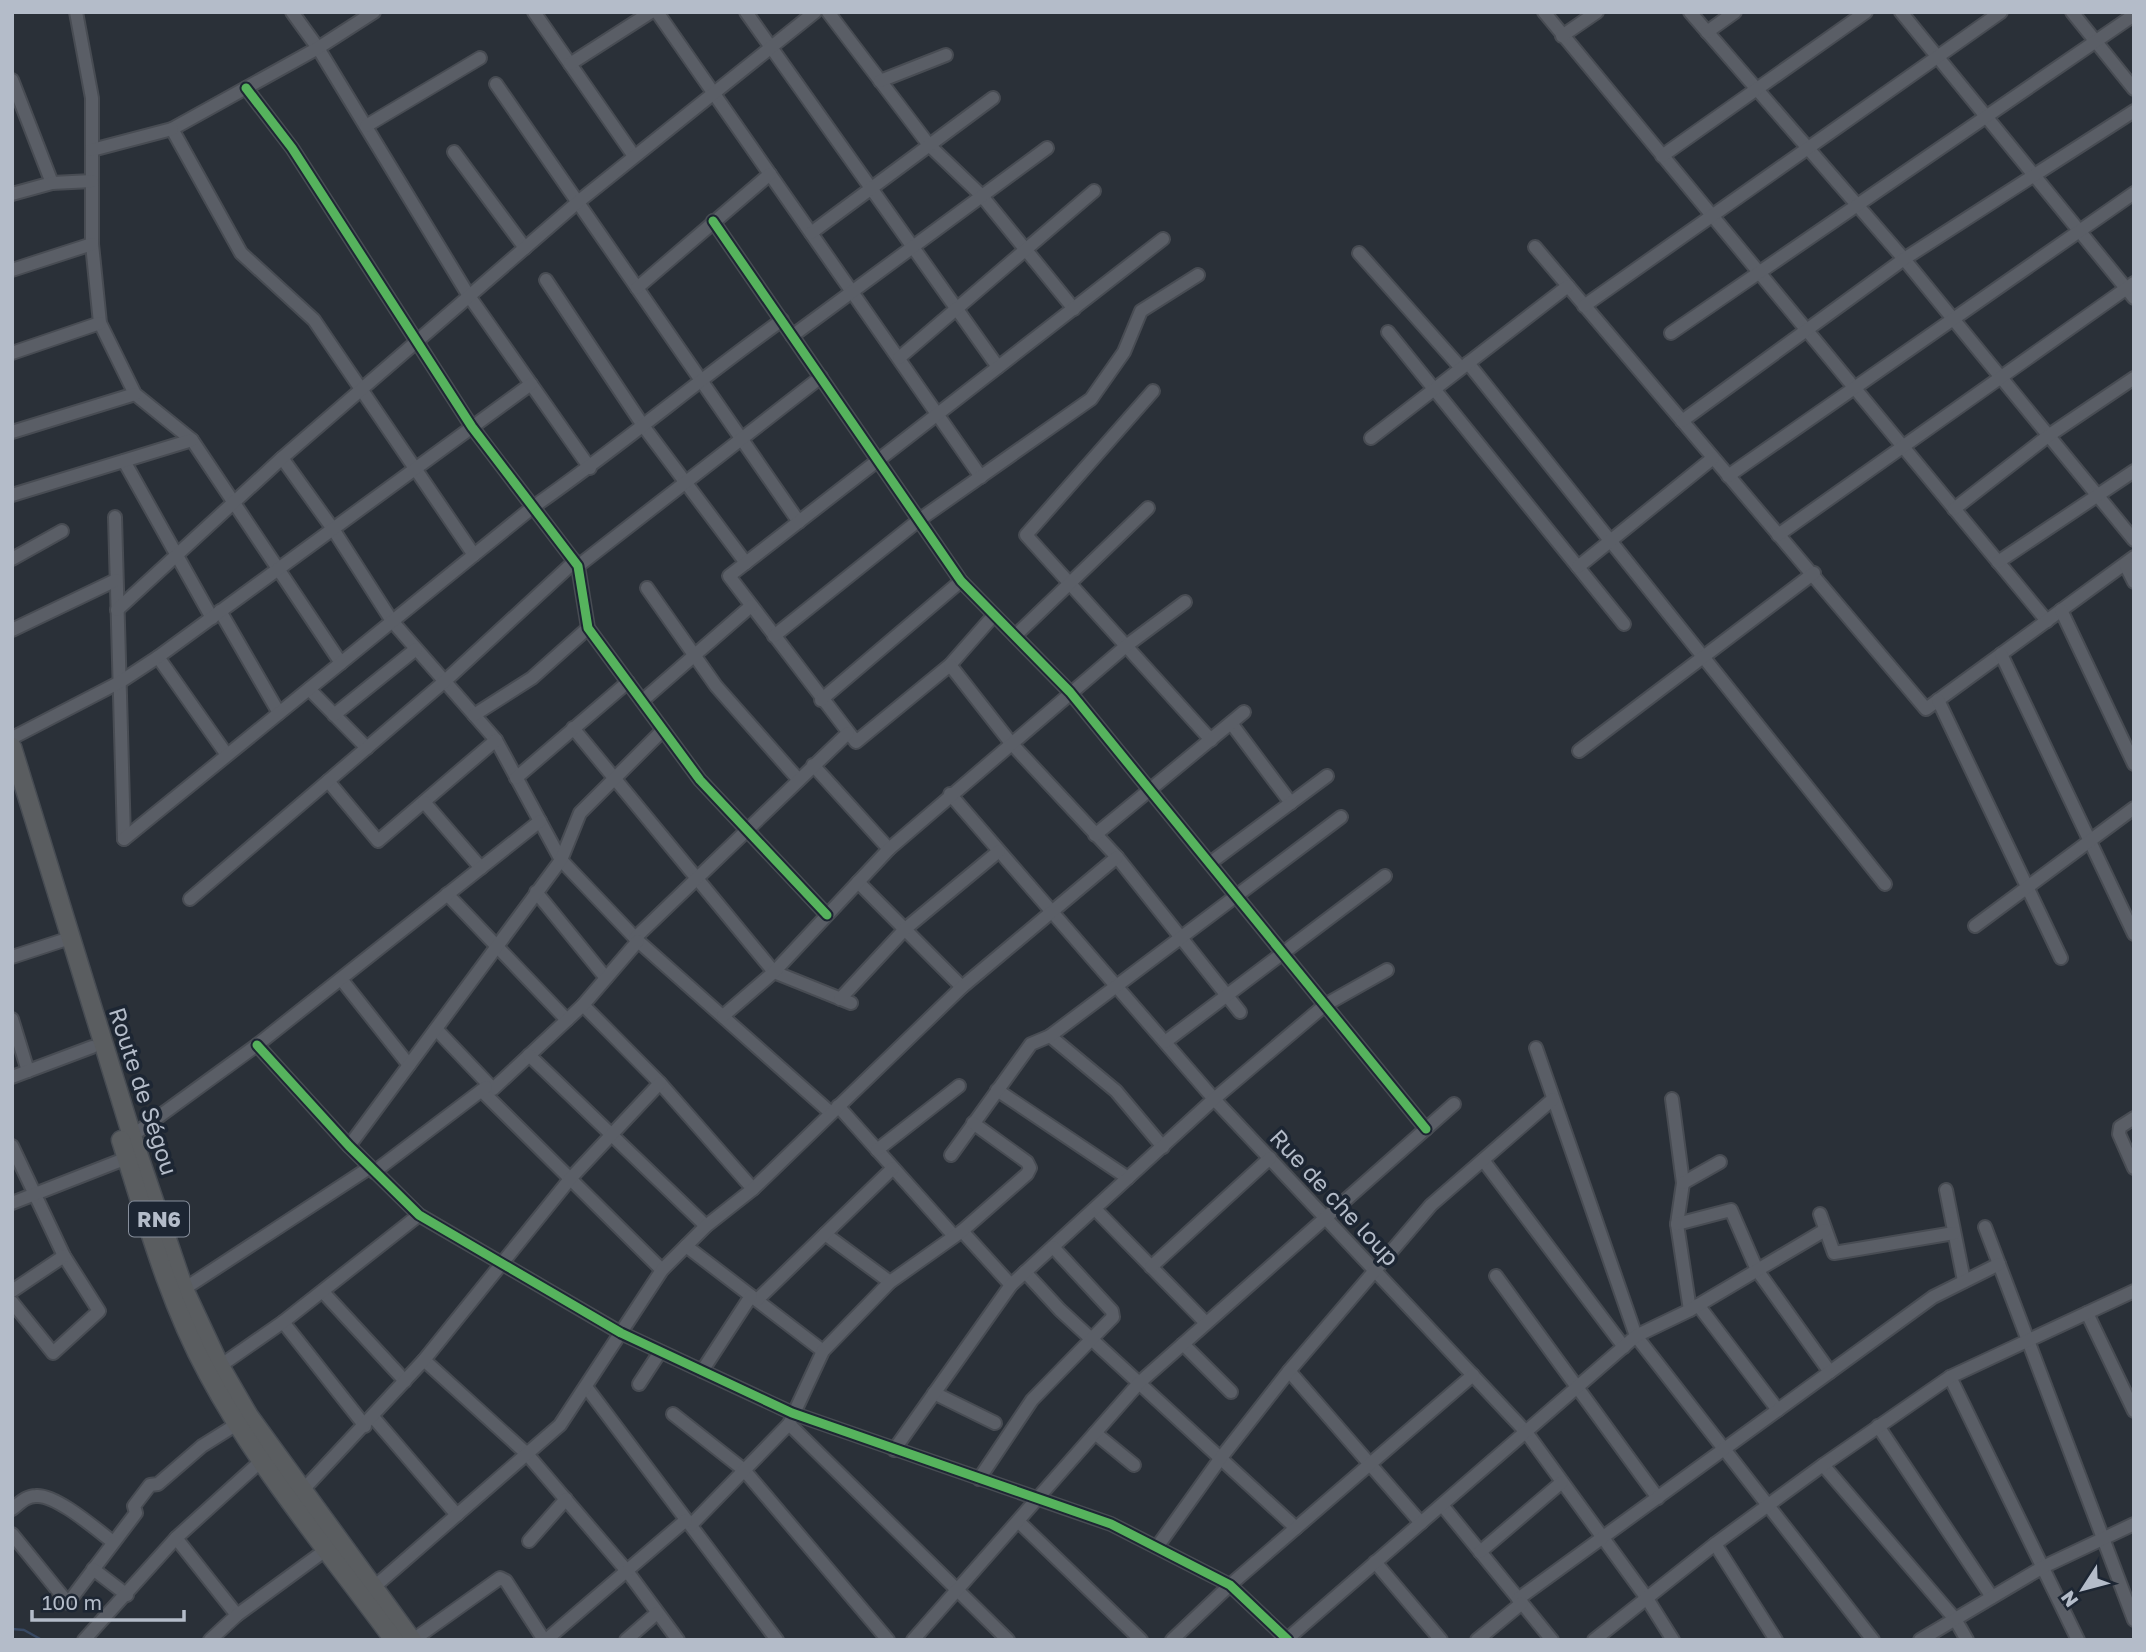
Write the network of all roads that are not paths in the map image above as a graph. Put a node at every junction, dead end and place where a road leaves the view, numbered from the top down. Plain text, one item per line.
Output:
1 (76, 12) edge
2 (292, 12) edge
3 (374, 12) edge
4 (534, 12) edge
5 (651, 12) edge
6 (657, 12) edge
7 (746, 12) edge
8 (815, 12) edge
9 (828, 12) edge
10 (1544, 12) edge
11 (1597, 12) edge
12 (1690, 12) edge
13 (1735, 12) edge
14 (1866, 12) edge
15 (1901, 12) edge
16 (2001, 12) edge
17 (2071, 12) edge
18 (2134, 15) edge
19 (1707, 32) junction
20 (1562, 36) junction
21 (2094, 40) junction
22 (318, 48) junction
23 (771, 48) junction
24 (946, 55) dead end
25 (1937, 57) junction
26 (480, 58) dead end
27 (570, 64) junction
28 (12, 80) edge
29 (880, 81) junction
30 (496, 84) dead end
31 (246, 88) junction
32 (1757, 89) junction
33 (2134, 89) edge
34 (714, 93) junction
35 (993, 98) dead end
36 (2134, 111) edge
37 (1985, 116) junction
38 (366, 126) junction
39 (172, 129) junction
40 (929, 145) junction
41 (1807, 148) junction
42 (1047, 149) dead end
43 (92, 150) junction
44 (454, 152) dead end
45 (634, 156) junction
46 (1662, 156) junction
47 (769, 174) junction
48 (2034, 175) junction
49 (92, 180) junction
50 (52, 183) junction
51 (871, 188) junction
52 (1094, 191) dead end
53 (2134, 193) edge
54 (12, 194) edge
55 (982, 196) junction
56 (578, 202) junction
57 (1857, 205) junction
58 (1711, 216) junction
59 (713, 220) junction
60 (2079, 231) junction
61 (811, 233) junction
62 (1163, 239) dead end
63 (92, 244) junction
64 (913, 247) junction
65 (1535, 247) dead end
66 (524, 248) junction
67 (1024, 251) junction
68 (1359, 253) dead end
69 (1904, 259) junction
70 (12, 270) edge
71 (1759, 273) junction
72 (1198, 275) dead end
73 (546, 279) dead end
74 (1567, 286) junction
75 (637, 288) junction
76 (2131, 290) edge
77 (852, 292) junction
78 (469, 296) junction
79 (1584, 306) junction
80 (956, 309) junction
81 (1074, 309) junction
82 (1953, 319) junction
83 (782, 320) junction
84 (100, 323) junction
85 (1806, 330) junction
86 (1388, 332) dead end
87 (1671, 333) dead end
88 (792, 336) junction
89 (417, 341) junction
90 (12, 353) edge
91 (898, 358) junction
92 (1465, 365) junction
93 (998, 367) junction
94 (821, 377) junction
95 (2001, 377) junction
96 (700, 379) junction
97 (2134, 379) edge
98 (531, 384) junction
99 (1854, 388) junction
100 (1434, 389) junction
101 (360, 390) junction
102 (1153, 391) dead end
103 (135, 394) junction
104 (937, 414) junction
105 (1682, 421) junction
106 (472, 427) junction
107 (644, 427) junction
108 (12, 432) edge
109 (2048, 436) junction
110 (1371, 438) dead end
111 (742, 439) junction
112 (192, 440) junction
113 (1902, 447) junction
114 (1713, 457) junction
115 (282, 458) junction
116 (877, 459) junction
117 (124, 461) junction
118 (590, 468) junction
119 (415, 469) junction
120 (2134, 471) edge
121 (1728, 475) junction
122 (981, 477) junction
123 (687, 482) junction
124 (12, 495) edge
125 (2097, 496) junction
126 (233, 502) junction
127 (533, 507) junction
128 (1148, 508) dead end
129 (1954, 509) junction
130 (115, 517) dead end
131 (919, 520) junction
132 (799, 522) junction
133 (333, 528) junction
134 (62, 531) dead end
135 (1779, 535) junction
136 (1611, 540) junction
137 (2134, 540) edge
138 (474, 555) junction
139 (176, 558) junction
140 (12, 559) edge
141 (2129, 560) edge
142 (1998, 562) junction
143 (746, 563) junction
144 (576, 564) junction
145 (1578, 567) junction
146 (278, 569) junction
147 (1814, 573) junction
148 (116, 580) junction
149 (961, 581) junction
150 (2134, 582) edge
151 (1069, 583) junction
152 (647, 588) dead end
153 (1185, 602) dead end
154 (751, 606) junction
155 (117, 610) junction
156 (2061, 611) junction
157 (216, 614) junction
158 (994, 615) junction
159 (393, 621) junction
160 (2047, 621) junction
161 (1624, 624) dead end
162 (588, 628) junction
163 (12, 630) edge
164 (774, 636) junction
165 (1015, 636) junction
166 (1126, 646) junction
167 (416, 649) junction
168 (2001, 654) junction
169 (694, 655) junction
170 (158, 657) junction
171 (1704, 657) junction
172 (341, 663) junction
173 (950, 664) junction
174 (445, 681) junction
175 (120, 682) junction
176 (628, 682) junction
177 (309, 689) junction
178 (1070, 692) junction
179 (821, 700) junction
180 (1938, 700) junction
181 (642, 701) junction
182 (1244, 712) dead end
183 (279, 713) junction
184 (334, 715) junction
185 (474, 715) junction
186 (1231, 723) junction
187 (573, 727) junction
188 (663, 730) junction
189 (848, 733) junction
190 (12, 738) edge
191 (496, 740) junction
192 (1211, 740) junction
193 (1011, 743) junction
194 (12, 747) edge
195 (367, 748) junction
196 (1579, 751) dead end
197 (227, 755) junction
198 (2134, 764) edge
199 (813, 765) junction
200 (616, 776) junction
201 (1327, 776) dead end
202 (516, 778) junction
203 (798, 779) junction
204 (328, 781) junction
205 (12, 789) edge
206 (1150, 790) junction
207 (950, 794) junction
208 (424, 802) junction
209 (1292, 803) junction
210 (2134, 808) edge
211 (1341, 817) dead end
212 (540, 821) junction
213 (746, 829) junction
214 (1095, 835) junction
215 (2090, 841) junction
216 (889, 849) junction
217 (999, 851) junction
218 (1117, 857) junction
219 (561, 860) junction
220 (1210, 863) junction
221 (481, 868) junction
222 (1385, 876) dead end
223 (696, 877) junction
224 (858, 882) junction
225 (1885, 884) dead end
226 (2027, 887) junction
227 (536, 892) junction
228 (447, 894) junction
229 (1236, 896) junction
230 (190, 899) dead end
231 (1051, 911) junction
232 (827, 915) junction
233 (1975, 926) dead end
234 (905, 929) junction
235 (2134, 934) edge
236 (1181, 937) junction
237 (65, 940) junction
238 (636, 940) junction
239 (497, 946) junction
240 (1282, 952) junction
241 (12, 957) edge
242 (2061, 958) dead end
243 (1387, 970) dead end
244 (774, 972) junction
245 (606, 978) junction
246 (341, 979) junction
247 (1116, 986) junction
248 (962, 987) junction
249 (1227, 994) junction
250 (583, 1005) junction
251 (1325, 1005) junction
252 (1240, 1012) dead end
253 (723, 1016) junction
254 (12, 1019) edge
255 (567, 1020) junction
256 (436, 1028) junction
257 (1050, 1036) junction
258 (1165, 1042) junction
259 (257, 1045) junction
260 (92, 1047) junction
261 (1536, 1048) dead end
262 (529, 1055) junction
263 (409, 1065) junction
264 (28, 1071) junction
265 (12, 1077) edge
266 (660, 1083) junction
267 (960, 1086) dead end
268 (485, 1087) junction
269 (997, 1090) junction
270 (1214, 1099) junction
271 (1553, 1099) junction
272 (1672, 1099) dead end
273 (1454, 1104) dead end
274 (835, 1110) junction
275 (2134, 1118) edge
276 (973, 1123) junction
277 (1426, 1129) junction
278 (132, 1136) junction
279 (612, 1137) junction
280 (12, 1146) edge
281 (349, 1146) junction
282 (1163, 1147) junction
283 (877, 1150) junction
284 (951, 1155) dead end
285 (127, 1157) junction
286 (1270, 1158) junction
287 (1483, 1160) junction
288 (1720, 1162) dead end
289 (893, 1168) junction
290 (2134, 1168) edge
291 (371, 1170) junction
292 (570, 1178) junction
293 (1128, 1178) junction
294 (1683, 1183) junction
295 (753, 1188) junction
296 (1946, 1190) dead end
297 (35, 1194) junction
298 (12, 1203) edge
299 (1095, 1209) junction
300 (1820, 1214) dead end
301 (419, 1215) junction
302 (1326, 1218) junction
303 (1677, 1224) junction
304 (706, 1226) junction
305 (1985, 1227) dead end
306 (1825, 1230) junction
307 (958, 1233) junction
308 (1954, 1233) junction
309 (825, 1234) junction
310 (686, 1246) junction
311 (1053, 1247) junction
312 (64, 1256) junction
313 (502, 1264) junction
314 (1999, 1264) junction
315 (1151, 1267) junction
316 (662, 1270) junction
317 (1757, 1270) junction
318 (1376, 1271) junction
319 (1025, 1272) junction
320 (1496, 1276) dead end
321 (1964, 1281) junction
322 (890, 1282) junction
323 (1011, 1285) junction
324 (184, 1289) junction
325 (12, 1291) edge
326 (2134, 1291) edge
327 (323, 1292) junction
328 (754, 1298) junction
329 (12, 1301) edge
330 (1694, 1307) junction
331 (2087, 1313) junction
332 (283, 1322) junction
333 (1206, 1323) junction
334 (621, 1333) junction
335 (1636, 1336) junction
336 (1092, 1339) junction
337 (2028, 1341) junction
338 (1183, 1344) junction
339 (1623, 1347) junction
340 (823, 1351) junction
341 (660, 1352) junction
342 (424, 1360) junction
343 (220, 1366) junction
344 (702, 1371) junction
345 (1289, 1371) junction
346 (1830, 1372) junction
347 (1473, 1375) junction
348 (1950, 1377) junction
349 (405, 1381) junction
350 (1139, 1383) junction
351 (639, 1384) dead end
352 (1578, 1387) junction
353 (587, 1388) junction
354 (2129, 1389) edge
355 (1231, 1392) dead end
356 (934, 1393) junction
357 (1779, 1410) junction
358 (2134, 1411) edge
359 (673, 1414) dead end
360 (790, 1418) junction
361 (369, 1421) junction
362 (995, 1423) dead end
363 (237, 1424) junction
364 (1878, 1426) junction
365 (1526, 1432) junction
366 (1095, 1433) junction
367 (894, 1450) junction
368 (1723, 1450) junction
369 (527, 1454) junction
370 (1220, 1459) junction
371 (261, 1461) junction
372 (1134, 1465) dead end
373 (1368, 1465) junction
374 (1822, 1465) junction
375 (744, 1470) junction
376 (979, 1479) junction
377 (1562, 1482) junction
378 (302, 1491) junction
379 (1658, 1498) junction
380 (566, 1499) junction
381 (1037, 1499) junction
382 (1441, 1505) junction
383 (1768, 1507) junction
384 (12, 1509) edge
385 (457, 1515) junction
386 (1018, 1521) junction
387 (688, 1523) junction
388 (1421, 1523) junction
389 (2134, 1524) edge
390 (1296, 1528) junction
391 (12, 1534) edge
392 (1603, 1537) junction
393 (176, 1538) junction
394 (2103, 1538) junction
395 (528, 1541) dead end
396 (113, 1542) junction
397 (1715, 1544) junction
398 (1157, 1547) junction
399 (327, 1549) junction
400 (1480, 1552) junction
401 (1375, 1562) junction
402 (2043, 1567) junction
403 (93, 1569) junction
404 (626, 1571) junction
405 (1230, 1585) junction
406 (373, 1588) junction
407 (958, 1589) junction
408 (127, 1595) junction
409 (1646, 1597) junction
410 (1992, 1597) junction
411 (1520, 1601) junction
412 (657, 1613) junction
413 (237, 1615) junction
414 (1955, 1619) junction
415 (2134, 1620) edge
416 (1287, 1639) edge
417 (84, 1640) edge
418 (210, 1640) edge
419 (394, 1640) edge
420 (412, 1640) edge
421 (545, 1640) edge
422 (626, 1640) edge
423 (678, 1640) edge
424 (777, 1640) edge
425 (888, 1640) edge
426 (913, 1640) edge
427 (1008, 1640) edge
428 (1141, 1640) edge
429 (1172, 1640) edge
430 (1441, 1640) edge
431 (1477, 1640) edge
432 (1552, 1640) edge
433 (1594, 1640) edge
434 (1673, 1640) edge
435 (1776, 1640) edge
436 (1873, 1640) edge
437 (1920, 1640) edge
438 (1967, 1640) edge
439 (2078, 1640) edge

1 - 43 street
2 - 22 street
3 - 22 street
4 - 27 street
5 - 27 street
6 - 34 street
7 - 23 street
8 - 23 street
9 - 29 street
10 - 20 street
11 - 20 street
12 - 19 street
13 - 19 street
14 - 32 street
15 - 25 street
16 - 25 street
17 - 21 street
18 - 21 street
19 - 32 street
20 - 46 street
21 - 33 street
21 - 37 street
22 - 31 street
22 - 38 street
23 - 34 street
23 - 51 street
24 - 29 street
25 - 37 street
25 - 41 street
26 - 38 street
27 - 45 street
28 - 50 street
29 - 40 street
30 - 56 street
31 - 39 street
31 - 89 street
32 - 41 street
32 - 46 street
34 - 45 street
34 - 47 street
35 - 40 street
36 - 48 street
37 - 48 street
37 - 57 street
38 - 78 street
39 - 43 street
39 - 101 street
40 - 51 street
40 - 55 street
41 - 57 street
41 - 58 street
42 - 55 street
43 - 49 street
44 - 66 street
45 - 56 street
46 - 58 street
47 - 59 street
47 - 61 street
48 - 60 street
48 - 69 street
49 - 50 street
49 - 63 street
50 - 54 street
51 - 61 street
51 - 64 street
52 - 67 street
53 - 60 street
55 - 64 street
55 - 67 street
56 - 66 street
56 - 75 street
57 - 69 street
57 - 71 street
58 - 71 street
58 - 79 street
59 - 75 street
59 - 83 street
60 - 76 street
60 - 82 street
61 - 77 street
62 - 81 street
63 - 70 street
63 - 84 street
64 - 77 street
64 - 80 street
65 - 74 street
66 - 78 street
67 - 80 street
67 - 81 street
68 - 92 street
69 - 82 street
69 - 85 street
71 - 85 street
71 - 87 street
72 - 122 street
73 - 107 street
74 - 79 street
74 - 92 street
75 - 96 street
76 - 95 street
77 - 88 street
77 - 91 street
78 - 89 street
78 - 98 street
79 - 105 street
80 - 91 street
80 - 93 street
81 - 93 street
82 - 95 street
82 - 99 street
83 - 88 street
83 - 96 street
84 - 90 street
84 - 103 street
85 - 99 street
85 - 105 street
86 - 100 street
88 - 94 street
89 - 101 street
89 - 106 street
91 - 104 street
92 - 100 street
92 - 136 street
93 - 104 street
94 - 111 street
94 - 116 street
95 - 109 street
95 - 113 street
96 - 107 street
96 - 111 street
97 - 109 street
98 - 106 street
98 - 118 street
99 - 113 street
99 - 121 street
100 - 110 street
100 - 145 street
101 - 115 street
101 - 119 street
102 - 151 street
103 - 108 street
103 - 112 street
104 - 116 street
104 - 122 street
105 - 114 street
106 - 119 street
106 - 127 street
107 - 118 street
107 - 123 street
109 - 125 street
109 - 129 street
111 - 123 street
111 - 132 street
112 - 117 street
112 - 126 street
113 - 129 street
113 - 135 street
114 - 121 street
114 - 136 street
115 - 126 street
115 - 133 street
116 - 131 street
116 - 132 street
117 - 124 street
117 - 139 street
118 - 127 street
119 - 133 street
119 - 138 street
120 - 125 street
121 - 135 street
122 - 131 street
123 - 143 street
123 - 144 street
125 - 137 street
125 - 142 street
126 - 139 street
126 - 146 street
127 - 138 street
127 - 144 street
128 - 151 street
129 - 142 street
130 - 148 street
131 - 149 street
131 - 164 street
132 - 143 street
133 - 146 street
133 - 159 street
134 - 140 street
135 - 147 street
136 - 145 street
136 - 171 street
138 - 159 street
139 - 155 street
139 - 157 street
141 - 150 street
141 - 156 street
142 - 160 street
143 - 154 street
144 - 162 street
144 - 174 street
145 - 161 street
146 - 157 street
146 - 172 street
147 - 171 street
147 - 180 street
148 - 155 street
148 - 163 street
149 - 158 street
149 - 179 street
151 - 165 street
151 - 166 street
152 - 169 street
153 - 166 street
154 - 164 street
154 - 169 street
155 - 175 street
156 - 160 street
156 - 198 street
157 - 170 street
157 - 183 street
158 - 165 street
158 - 173 street
159 - 167 street
159 - 172 street
160 - 168 street
162 - 176 street
162 - 185 street
164 - 179 street
165 - 178 street
166 - 178 street
166 - 192 street
167 - 174 street
167 - 184 street
168 - 180 street
168 - 215 street
169 - 181 street
169 - 203 street
170 - 175 street
170 - 197 street
171 - 196 street
171 - 225 street
172 - 177 street
173 - 189 street
173 - 193 street
174 - 185 street
174 - 195 street
175 - 190 street
175 - 197 street
176 - 181 street
176 - 187 street
177 - 183 street
177 - 184 street
178 - 193 street
178 - 206 street
179 - 189 street
180 - 226 street
181 - 188 street
182 - 186 street
183 - 197 street
184 - 195 street
185 - 191 street
186 - 192 street
186 - 209 street
187 - 200 street
187 - 202 street
188 - 200 street
188 - 213 street
189 - 199 street
191 - 202 street
191 - 208 street
192 - 206 street
193 - 207 street
193 - 214 street
194 - 237 highway, Route de Ségou / RN6
195 - 204 street
199 - 203 street
199 - 216 street
200 - 219 street
200 - 223 street
201 - 209 street
202 - 212 street
203 - 213 street
204 - 208 street
204 - 230 street
205 - 237 highway, Route de Ségou / RN6
206 - 214 street
206 - 220 street
207 - 216 street
207 - 217 street, Rue de che loup
208 - 221 street
209 - 220 street
210 - 215 street
211 - 229 street
212 - 219 street
212 - 221 street
213 - 223 street
213 - 232 street
214 - 218 street
215 - 226 street
215 - 235 street
216 - 224 street
217 - 231 street, Rue de che loup
217 - 234 street
218 - 231 street
218 - 236 street
219 - 227 street
219 - 238 street
220 - 229 street
221 - 228 street
222 - 240 street
223 - 238 street
223 - 244 street
224 - 232 street
224 - 234 street
226 - 233 street
226 - 242 street
227 - 239 street
227 - 245 street
228 - 239 street
228 - 246 street
229 - 236 street
229 - 240 street
231 - 247 street, Rue de che loup
231 - 248 street
232 - 244 street
234 - 244 street
234 - 248 street
236 - 247 street
236 - 249 street
237 - 241 street
237 - 260 highway, Route de Ségou / RN6
237 - 278 highway, Route de Ségou / RN6
238 - 245 street
238 - 253 street
239 - 255 street
239 - 256 street
240 - 249 street
240 - 251 street
243 - 251 street
244 - 253 street
245 - 250 street
246 - 259 street
246 - 263 street
247 - 257 street
247 - 258 street, Rue de che loup
248 - 274 street
249 - 252 street
249 - 258 street
250 - 255 street
250 - 266 street
251 - 270 street
251 - 277 street
253 - 274 street
254 - 264 street
255 - 262 street
256 - 263 street
256 - 268 street
257 - 269 street
257 - 282 street
258 - 270 street, Rue de che loup
259 - 278 street
259 - 281 street
260 - 264 street
260 - 285 highway, Route de Ségou / RN6
261 - 271 street
262 - 268 street
262 - 279 street
263 - 281 street
264 - 265 street
266 - 279 street
266 - 295 street
267 - 283 street
268 - 291 street
268 - 292 street
269 - 276 street
269 - 293 street
270 - 282 street
270 - 286 street, Rue de che loup
271 - 287 street
271 - 335 street
272 - 294 street
273 - 277 street
274 - 283 street
274 - 295 street
275 - 290 street
276 - 284 street
276 - 307 street
277 - 302 street
278 - 324 highway, Route de Ségou / RN6
279 - 292 street
279 - 304 street
280 - 297 street
281 - 291 street
282 - 293 street
283 - 289 street
285 - 297 street
285 - 363 highway, Route de Ségou / RN6
286 - 302 street, Rue de che loup
286 - 315 street
287 - 318 street
287 - 339 street
288 - 294 street
289 - 307 street
289 - 309 street
291 - 301 street
291 - 324 street
292 - 313 street
292 - 316 street
293 - 299 street
294 - 303 street
295 - 304 street
296 - 308 street
297 - 298 street
297 - 312 street
299 - 311 street
299 - 315 street
300 - 306 street
301 - 313 street
301 - 327 street
302 - 318 street, Rue de che loup
302 - 333 street
303 - 317 street
303 - 330 street
304 - 310 street
305 - 314 street
306 - 308 street
306 - 317 street
307 - 322 street
307 - 323 street
308 - 321 street
309 - 322 street
309 - 328 street
310 - 316 street
310 - 328 street
311 - 319 street
311 - 336 street
312 - 325 street
312 - 329 street
313 - 334 street
313 - 342 street
314 - 321 street
314 - 337 street
315 - 333 street
316 - 334 street
317 - 330 street
317 - 346 street
318 - 345 street
318 - 347 street, Rue de che loup
319 - 323 street
319 - 336 street
320 - 352 street
321 - 346 street
322 - 340 street
323 - 356 street
324 - 343 highway, Route de Ségou / RN6
326 - 331 street
327 - 332 street
327 - 349 street
328 - 340 street
328 - 344 street
330 - 335 street
330 - 357 street
331 - 337 street
331 - 354 street
332 - 343 street
332 - 361 street
333 - 338 street
334 - 341 street
334 - 353 street
335 - 339 street
335 - 368 street
336 - 350 street
336 - 376 street
337 - 348 street
337 - 394 street
338 - 350 street
338 - 355 street
339 - 352 street
340 - 360 street
341 - 344 street
341 - 351 street
342 - 349 street
342 - 369 street
343 - 378 highway, Route de Ségou / RN6
344 - 360 street
345 - 370 street
345 - 373 street
346 - 357 street
347 - 365 street, Rue de che loup
347 - 373 street
348 - 364 street
348 - 402 street
349 - 361 street
350 - 366 street
350 - 370 street
352 - 365 street
352 - 379 street
353 - 369 street
353 - 387 street
354 - 358 street
356 - 362 street
356 - 367 street
357 - 368 street
359 - 375 street
360 - 367 street
360 - 375 street
360 - 407 street
361 - 378 street
361 - 385 street
363 - 371 highway, Route de Ségou / RN6
363 - 396 street
364 - 374 street
364 - 410 street
365 - 377 street, Rue de che loup
365 - 382 street
366 - 372 street
366 - 381 street
367 - 376 street
368 - 379 street
368 - 383 street
369 - 380 street
369 - 385 street
370 - 390 street
370 - 398 street
371 - 393 street
371 - 399 highway, Route de Ségou / RN6
373 - 388 street
373 - 390 street
374 - 383 street
374 - 414 street
375 - 387 street
375 - 425 street
376 - 381 street
377 - 392 street, Rue de che loup
377 - 400 street
378 - 406 highway, Route de Ségou / RN6
379 - 392 street
380 - 395 street
380 - 404 street
381 - 386 street
381 - 398 street
382 - 388 street
382 - 400 street
383 - 397 street
383 - 436 street
384 - 396 street
385 - 406 street
386 - 407 street
386 - 428 street
387 - 404 street
387 - 424 street
388 - 401 street
389 - 394 street
390 - 405 street
391 - 403 street
392 - 409 street, Rue de che loup
392 - 411 street
393 - 408 street
393 - 413 street
394 - 402 street
394 - 415 street
396 - 403 street
397 - 409 street
397 - 435 street
398 - 405 street
399 - 413 street
399 - 419 highway, Route de Ségou / RN6
400 - 411 street
401 - 416 street
401 - 430 street
402 - 410 street
402 - 439 street
403 - 408 street
404 - 412 street
404 - 421 street
405 - 416 street
405 - 429 street
406 - 420 highway, Route de Ségou / RN6
407 - 426 street
407 - 427 street
408 - 417 street
409 - 433 street
409 - 434 street, Rue de che loup
410 - 414 street
411 - 431 street
411 - 432 street
412 - 422 street
412 - 423 street
413 - 418 street
414 - 437 street
414 - 438 street
420 - 421 street

